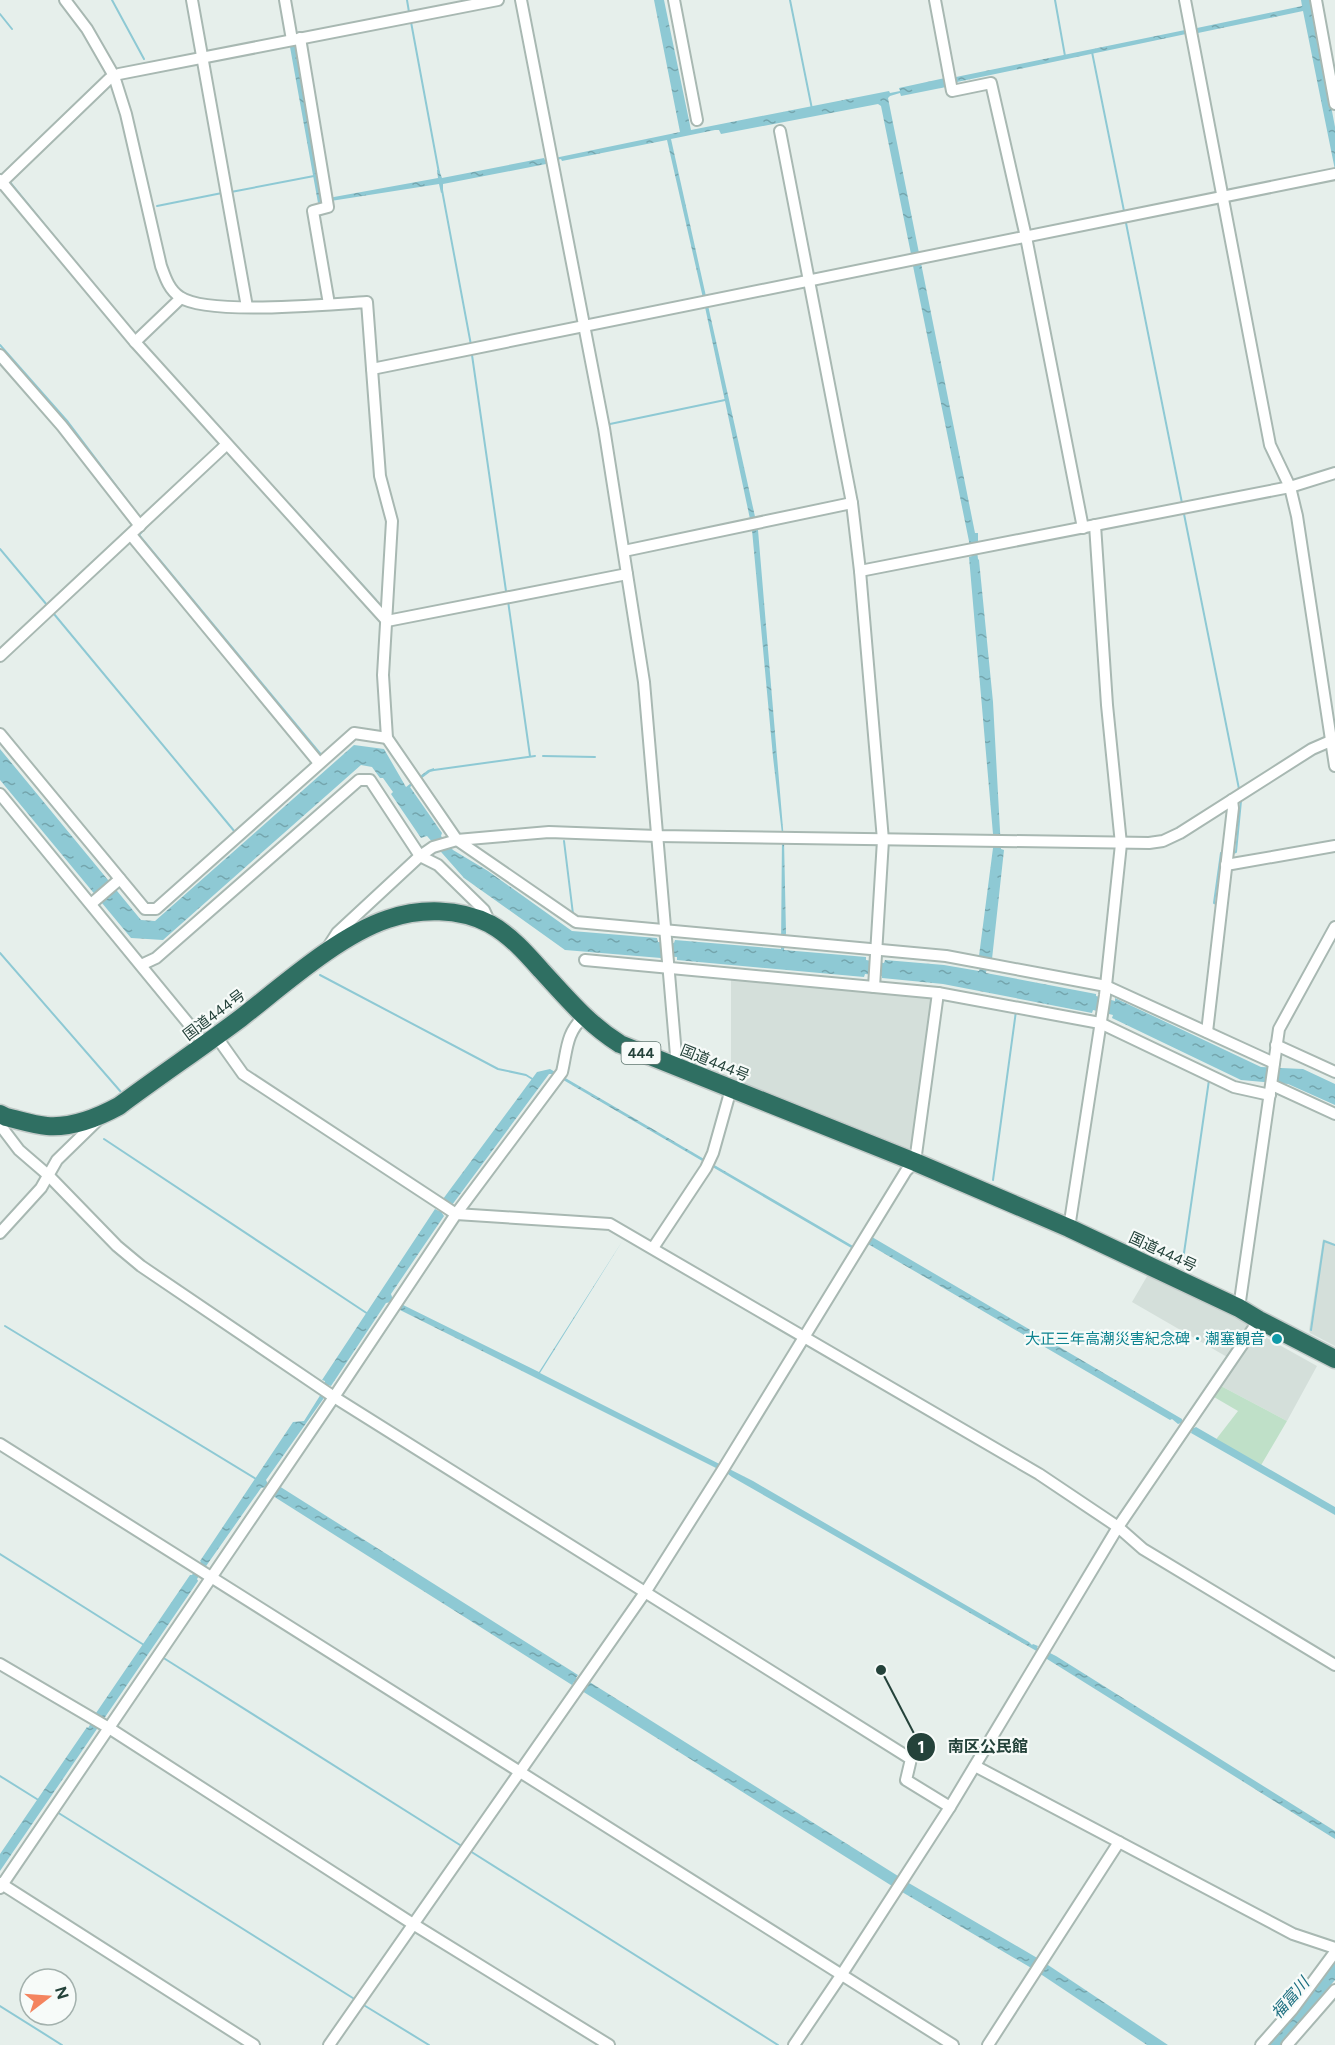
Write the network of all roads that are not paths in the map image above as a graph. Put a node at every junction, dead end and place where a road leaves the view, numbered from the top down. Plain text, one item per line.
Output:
1 (64, 0) edge
2 (192, 0) edge
3 (285, 0) edge
4 (498, 0) edge
5 (521, 0) edge
6 (674, 0) edge
7 (935, 0) edge
8 (1185, 0) edge
9 (1316, 0) edge
10 (296, 39) junction
11 (203, 57) junction
12 (114, 76) junction
13 (1335, 104) edge
14 (697, 120) dead end
15 (780, 131) dead end
16 (1335, 174) edge
17 (1, 182) edge
18 (1223, 196) junction
19 (1026, 237) junction
20 (808, 281) junction
21 (181, 298) junction
22 (329, 304) junction
23 (247, 307) junction
24 (585, 326) junction
25 (135, 342) junction
26 (0, 355) edge
27 (372, 369) junction
28 (226, 445) junction
29 (1335, 473) edge
30 (1290, 487) junction
31 (852, 503) junction
32 (1095, 525) junction
33 (140, 526) junction
34 (1083, 528) junction
35 (131, 535) junction
36 (624, 551) junction
37 (860, 571) junction
38 (627, 574) junction
39 (387, 621) junction
40 (0, 656) edge
41 (0, 734) edge
42 (387, 738) junction
43 (1333, 740) edge
44 (322, 760) junction
45 (1335, 766) edge
46 (0, 794) edge
47 (1232, 800) junction
48 (657, 836) junction
49 (457, 840) junction
50 (884, 840) junction
51 (1121, 844) junction
52 (1335, 846) edge
53 (424, 853) junction
54 (1226, 865) junction
55 (120, 879) junction
56 (91, 904) junction
57 (491, 925) junction
58 (1335, 927) edge
59 (666, 933) junction
60 (876, 954) junction
61 (321, 957) junction
62 (585, 960) dead end
63 (141, 965) junction
64 (668, 965) junction
65 (874, 982) junction
66 (1106, 990) junction
67 (938, 993) junction
68 (584, 1017) junction
69 (1101, 1019) junction
70 (1207, 1032) junction
71 (211, 1040) junction
72 (1276, 1045) junction
73 (1274, 1065) junction
74 (677, 1067) junction
75 (1335, 1072) edge
76 (730, 1089) junction
77 (1271, 1090) junction
78 (0, 1114) edge
79 (105, 1114) junction
80 (1335, 1114) edge
81 (0, 1125) edge
82 (915, 1162) junction
83 (48, 1175) junction
84 (448, 1209) junction
85 (1069, 1228) junction
86 (0, 1233) edge
87 (652, 1248) junction
88 (1239, 1308) junction
89 (1259, 1320) junction
90 (803, 1336) junction
91 (1335, 1359) edge
92 (328, 1393) junction
93 (0, 1444) edge
94 (1118, 1527) junction
95 (207, 1575) junction
96 (646, 1591) junction
97 (0, 1664) edge
98 (1335, 1665) edge
99 (105, 1727) junction
100 (975, 1766) junction
101 (518, 1772) junction
102 (950, 1807) junction
103 (1119, 1842) junction
104 (1, 1885) edge
105 (413, 1924) junction
106 (1335, 1950) edge
107 (842, 1974) junction
108 (1335, 1990) edge
109 (254, 2045) edge
110 (329, 2045) edge
111 (609, 2045) edge
112 (794, 2045) edge
113 (953, 2045) edge
114 (988, 2045) edge
115 (1261, 2045) edge
116 (1287, 2045) edge

1 - 12 street
2 - 11 street
3 - 10 street
4 - 10 street
5 - 24 street
6 - 14 street
7 - 19 street
8 - 18 street
9 - 13 street
10 - 11 street
10 - 22 street
11 - 12 street
11 - 23 street
12 - 17 street
12 - 21 street
15 - 20 street
16 - 18 street
17 - 25 street
18 - 19 street
18 - 30 street
19 - 20 street
19 - 34 street
20 - 24 street
20 - 31 street
21 - 23 street
21 - 25 street
22 - 23 street
22 - 27 street
24 - 27 street
24 - 36 street
25 - 28 street
26 - 33 street
27 - 39 street
28 - 33 street
28 - 39 street
29 - 30 street
30 - 32 street
30 - 43 street
31 - 36 street
31 - 37 street
32 - 34 street
32 - 51 street
33 - 35 street
34 - 37 street
35 - 40 street
35 - 44 street
36 - 38 street
37 - 50 street
38 - 39 street
38 - 48 street
39 - 42 street
41 - 55 street
42 - 44 street
42 - 49 street
43 - 45 street
43 - 47 street
44 - 55 street
46 - 56 street
47 - 51 street
47 - 54 street
48 - 49 street
48 - 50 street
48 - 59 street
49 - 53 street
49 - 59 street
50 - 51 street
50 - 60 street
51 - 66 street
52 - 54 street
53 - 57 street
53 - 61 street
53 - 63 street
54 - 70 street
55 - 56 street
56 - 63 street
57 - 61 highway, 国道444号 / 444
57 - 68 highway, 国道444号 / 444
58 - 72 street
59 - 60 street
59 - 64 street
60 - 65 street
60 - 66 street
61 - 71 highway, 国道444号 / 444
62 - 64 street
63 - 71 street
64 - 65 street
64 - 74 street
65 - 67 street
66 - 69 street
66 - 70 street
67 - 69 street
67 - 82 street
68 - 74 highway, 国道444号 / 444
68 - 84 street
69 - 77 street
69 - 85 street
70 - 73 street
71 - 79 highway, 国道444号 / 444
71 - 84 street
72 - 73 street
72 - 75 street
73 - 77 street
74 - 76 highway, 国道444号 / 444
76 - 82 highway, 国道444号 / 444
76 - 87 street
77 - 80 street
77 - 88 street
78 - 79 highway, 国道444号 / 444
79 - 83 street
81 - 83 street
82 - 85 highway, 国道444号 / 444
82 - 90 street
83 - 86 street
83 - 92 street
84 - 87 street
84 - 92 street
85 - 88 highway, 国道444号 / 444
87 - 90 street
88 - 89 highway, 国道444号 / 444
89 - 91 highway, 国道444号 / 444
89 - 94 street
90 - 94 street
90 - 96 street
92 - 95 street
92 - 96 street
93 - 95 street
94 - 98 street
94 - 100 street
95 - 99 street
95 - 101 street
96 - 101 street
96 - 102 street
97 - 99 street
99 - 104 street
99 - 105 street
100 - 102 street
100 - 103 street
101 - 105 street
101 - 107 street
102 - 107 street
103 - 106 street
103 - 114 street
104 - 109 street
105 - 110 street
105 - 111 street
106 - 115 street
107 - 112 street
107 - 113 street
108 - 116 street

